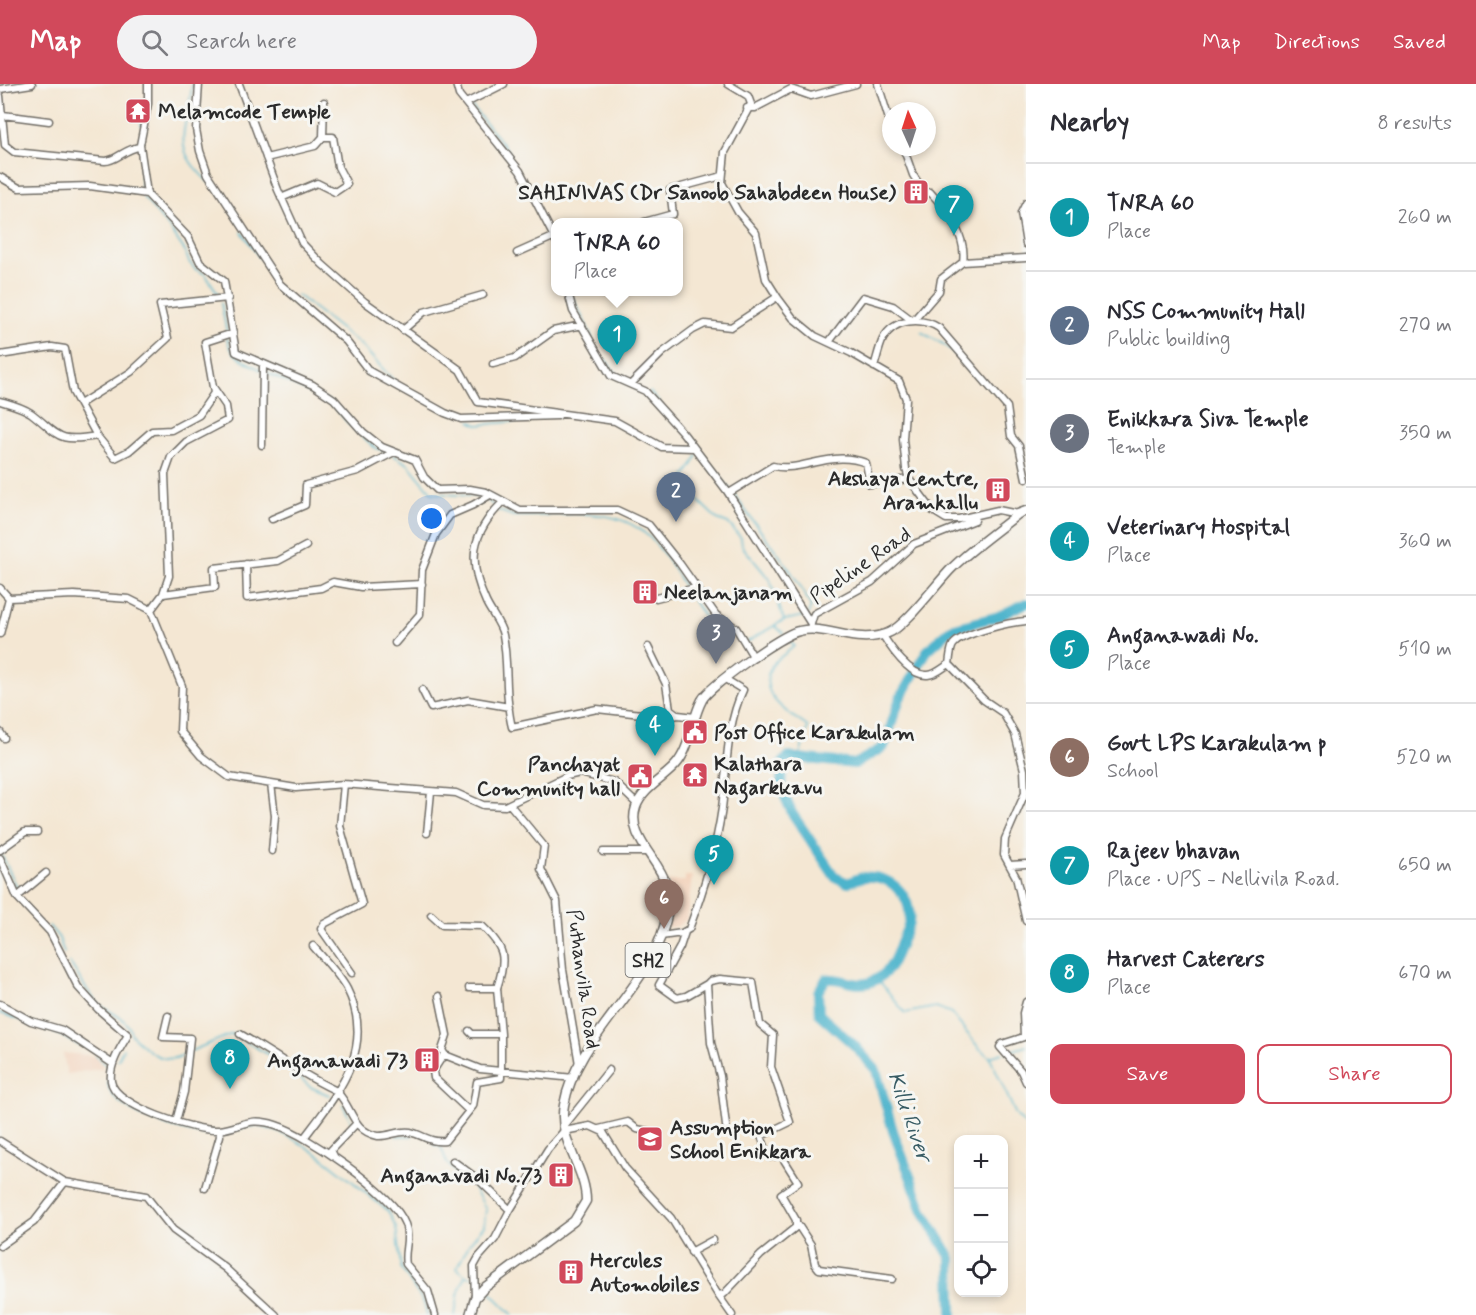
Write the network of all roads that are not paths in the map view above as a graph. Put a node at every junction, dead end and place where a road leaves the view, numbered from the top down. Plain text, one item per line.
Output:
1 (32, 84) edge
2 (148, 84) edge
3 (199, 84) edge
4 (239, 84) edge
5 (456, 84) edge
6 (504, 84) edge
7 (728, 84) edge
8 (856, 84) edge
9 (878, 84) edge
10 (0, 89) edge
11 (740, 89) junction
12 (0, 96) edge
13 (733, 96) dead end
14 (324, 102) dead end
15 (884, 102) edge
16 (466, 103) junction
17 (747, 108) junction
18 (3, 115) junction
19 (49, 121) dead end
20 (323, 137) junction
21 (2, 145) edge
22 (139, 147) junction
23 (906, 156) edge
24 (266, 158) junction
25 (722, 176) junction
26 (0, 177) edge
27 (144, 193) junction
28 (281, 198) junction
29 (1026, 203) edge
30 (658, 218) edge
31 (551, 233) edge
32 (551, 240) edge
33 (1026, 244) edge
34 (518, 253) dead end
35 (1026, 258) edge
36 (963, 262) junction
37 (483, 295) dead end
38 (569, 296) edge
39 (777, 297) junction
40 (228, 298) junction
41 (913, 321) junction
42 (582, 325) junction
43 (403, 330) junction
44 (229, 334) junction
45 (829, 342) junction
46 (0, 355) edge
47 (263, 364) junction
48 (493, 364) dead end
49 (874, 367) junction
50 (631, 384) junction
51 (213, 387) junction
52 (0, 401) edge
53 (80, 405) junction
54 (573, 414) junction
55 (97, 436) junction
56 (262, 445) dead end
57 (696, 450) junction
58 (394, 452) junction
59 (909, 479) junction
60 (1026, 479) edge
61 (729, 493) junction
62 (490, 495) junction
63 (499, 506) junction
64 (998, 510) junction
65 (1022, 513) edge
66 (272, 519) dead end
67 (306, 546) dead end
68 (246, 564) junction
69 (422, 584) junction
70 (0, 588) edge
71 (689, 589) junction
72 (163, 594) junction
73 (9, 598) junction
74 (656, 598) dead end
75 (151, 610) junction
76 (1026, 621) edge
77 (809, 624) junction
78 (0, 634) edge
79 (882, 634) junction
80 (395, 642) dead end
81 (648, 647) dead end
82 (754, 658) junction
83 (949, 664) junction
84 (725, 679) junction
85 (422, 690) dead end
86 (509, 707) junction
87 (678, 715) junction
88 (695, 717) junction
89 (1023, 749) edge
90 (1025, 771) edge
91 (271, 784) junction
92 (344, 784) junction
93 (431, 792) junction
94 (637, 804) junction
95 (511, 806) junction
96 (37, 832) dead end
97 (427, 833) dead end
98 (0, 850) edge
99 (272, 851) dead end
100 (603, 852) dead end
101 (647, 852) junction
102 (0, 858) edge
103 (1026, 864) edge
104 (1010, 865) junction
105 (46, 873) dead end
106 (17, 897) junction
107 (431, 915) dead end
108 (1026, 921) edge
109 (686, 932) junction
110 (661, 936) junction
111 (313, 946) dead end
112 (352, 973) dead end
113 (707, 984) junction
114 (469, 988) dead end
115 (497, 988) junction
116 (439, 996) dead end
117 (1026, 1002) edge
118 (0, 1004) edge
119 (168, 1016) dead end
120 (470, 1031) dead end
121 (240, 1034) dead end
122 (501, 1034) junction
123 (1025, 1037) edge
124 (444, 1054) junction
125 (579, 1065) junction
126 (112, 1066) junction
127 (609, 1070) dead end
128 (502, 1071) junction
129 (574, 1078) junction
130 (1026, 1083) edge
131 (338, 1093) junction
132 (469, 1111) junction
133 (176, 1121) junction
134 (355, 1125) junction
135 (726, 1126) dead end
136 (563, 1129) junction
137 (599, 1129) junction
138 (219, 1130) junction
139 (656, 1133) dead end
140 (304, 1138) junction
141 (0, 1141) edge
142 (334, 1157) junction
143 (453, 1161) dead end
144 (65, 1182) junction
145 (205, 1188) dead end
146 (510, 1210) junction
147 (798, 1225) junction
148 (713, 1239) dead end
149 (0, 1246) edge
150 (691, 1252) junction
151 (892, 1280) dead end
152 (718, 1295) junction
153 (475, 1299) junction
154 (276, 1315) edge
155 (435, 1315) edge
156 (470, 1315) edge
157 (732, 1315) edge

1 - 10 street
2 - 22 street
3 - 54 street
4 - 24 street
5 - 16 street
6 - 16 street
7 - 11 street
8 - 17 street
9 - 15 street
11 - 13 street
11 - 17 street
12 - 18 street
14 - 20 street
16 - 31 street
17 - 25 street
18 - 19 street
18 - 21 street
20 - 24 street
20 - 28 street
21 - 22 street
22 - 27 street
23 - 36 street
24 - 28 street
25 - 30 street
25 - 39 street
26 - 27 street
27 - 40 street
28 - 43 street
29 - 33 street
32 - 34 street
35 - 36 street
36 - 41 street
37 - 43 street
38 - 42 street
39 - 45 street
39 - 50 street
40 - 44 street
40 - 53 street
41 - 45 street
41 - 49 street
41 - 60 street
42 - 48 street
42 - 50 street
43 - 54 street
44 - 47 street
44 - 51 street
45 - 49 street
46 - 53 street
47 - 56 street
47 - 58 street
49 - 59 street
50 - 57 street
51 - 55 street
51 - 72 street
52 - 55 street
53 - 55 street
54 - 57 street
57 - 61 street
58 - 62 street
58 - 66 street
59 - 61 street
59 - 64 street
61 - 77 street
62 - 63 street
62 - 69 street
63 - 71 street
63 - 86 street
64 - 65 street
64 - 77 street, Pipeline Road
65 - 79 main road
67 - 68 street
68 - 69 street
68 - 72 street
69 - 80 street
70 - 73 street
71 - 74 street
71 - 82 street
72 - 75 street
73 - 75 street
73 - 78 street
75 - 91 street
76 - 83 street
77 - 79 main road
77 - 82 main road
79 - 83 street
81 - 87 street
82 - 84 main road
83 - 89 street
84 - 88 main road
84 - 109 street
85 - 86 street
86 - 87 street
87 - 88 street
88 - 94 main road
89 - 90 street
90 - 104 street
91 - 92 street
91 - 99 street
92 - 93 street
92 - 112 street
93 - 95 street
93 - 97 street
94 - 95 street
94 - 101 main road, SH2
95 - 125 street, Puthanvila Road
96 - 98 street
100 - 101 street
101 - 110 main road, SH2
102 - 106 street
103 - 104 street
104 - 108 street
105 - 106 street
106 - 126 street
107 - 115 street
109 - 110 street
109 - 113 street
110 - 125 main road, SH2
111 - 131 street
113 - 135 street
113 - 147 street
114 - 115 street
115 - 122 street
116 - 124 street
117 - 123 street
118 - 126 street
119 - 133 street
120 - 122 street
121 - 131 street
122 - 128 street
123 - 130 street
124 - 128 street
124 - 132 street
125 - 129 main road, SH2
126 - 133 street
127 - 136 street
128 - 129 street
128 - 132 street
129 - 136 main road, SH2
131 - 134 street
131 - 140 street
132 - 134 street
133 - 138 street
134 - 142 street
136 - 137 street
136 - 146 street
136 - 153 main road, SH2
137 - 139 street
137 - 150 street
138 - 140 street
138 - 145 street
140 - 142 street
141 - 144 street
142 - 155 street
143 - 146 street
144 - 149 street
144 - 154 street
146 - 153 street
147 - 151 street
147 - 152 street
148 - 150 street
150 - 152 street
152 - 157 street
153 - 156 main road, SH2

